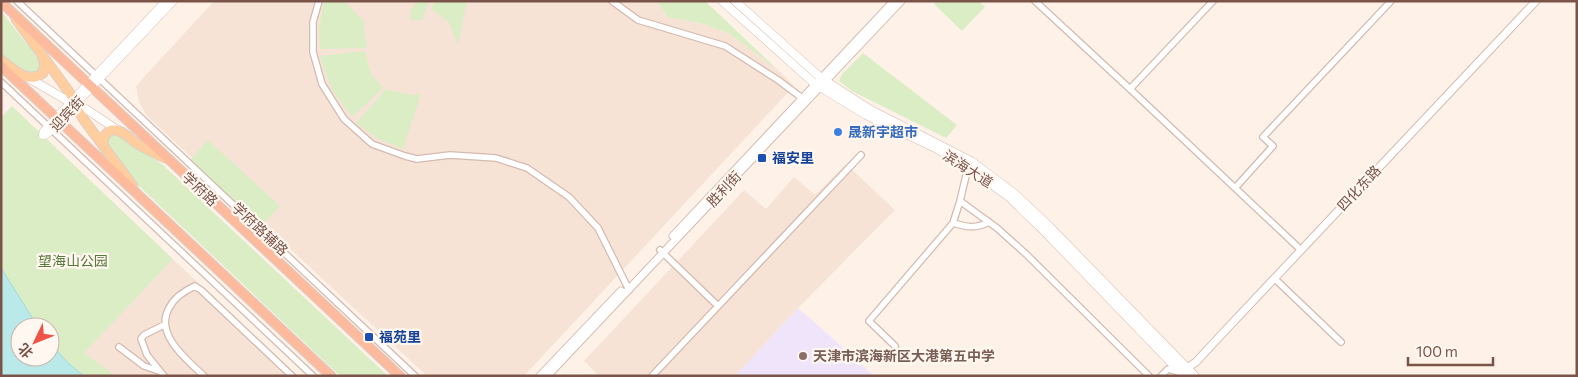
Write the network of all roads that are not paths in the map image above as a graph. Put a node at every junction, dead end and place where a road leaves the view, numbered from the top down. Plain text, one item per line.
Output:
1 (17, 1) edge
2 (166, 1) edge
3 (173, 1) edge
4 (319, 1) edge
5 (612, 1) edge
6 (722, 1) edge
7 (734, 1) edge
8 (894, 1) edge
9 (901, 1) edge
10 (1035, 1) edge
11 (1213, 1) edge
12 (1391, 1) edge
13 (1536, 1) edge
14 (1, 2) edge
15 (10, 10) junction
16 (884, 14) junction
17 (37, 49) junction
18 (1, 60) edge
19 (1, 66) edge
20 (26, 77) junction
21 (98, 77) junction
22 (1, 82) edge
23 (820, 82) junction
24 (90, 85) junction
25 (1130, 89) junction
26 (802, 98) junction
27 (74, 102) junction
28 (58, 119) junction
29 (50, 128) junction
30 (119, 131) junction
31 (106, 150) junction
32 (860, 155) dead end
33 (170, 161) junction
34 (968, 167) junction
35 (1234, 188) junction
36 (141, 198) junction
37 (960, 201) junction
38 (989, 222) junction
39 (953, 223) junction
40 (1301, 250) junction
41 (661, 252) junction
42 (1274, 278) junction
43 (627, 287) junction
44 (717, 305) junction
45 (164, 325) junction
46 (1342, 342) dead end
47 (895, 346) dead end
48 (119, 347) dead end
49 (1184, 372) edge
50 (162, 373) edge
51 (204, 376) edge
52 (292, 376) edge
53 (312, 376) edge
54 (331, 376) edge
55 (400, 376) edge
56 (415, 376) edge
57 (540, 376) edge
58 (547, 376) edge
59 (652, 376) edge
60 (1148, 376) edge
61 (1161, 376) edge
62 (1195, 376) edge

1 - 21 street, 学府路辅路
2 - 21 main road, 迎宾街
3 - 21 main road, 迎宾街
4 - 43 street
5 - 26 street
6 - 23 main road, 滨海大道
7 - 23 main road, 滨海大道
8 - 16 street, 胜利街
9 - 16 street, 胜利街
10 - 25 street
11 - 25 street
12 - 35 street
13 - 40 street, 四化东路
14 - 15 highway, 学府路
15 - 17 main road
15 - 24 highway, 学府路
16 - 23 street, 胜利街
17 - 20 main road
17 - 27 main road
18 - 20 main road
19 - 28 highway
20 - 27 main road
21 - 24 main road, 迎宾街
21 - 56 street, 学府路辅路
22 - 29 street
23 - 26 street, 胜利街
23 - 34 main road, 滨海大道
23 - 41 street, 胜利街
23 - 49 main road, 滨海大道
24 - 27 main road, 迎宾街
24 - 33 highway, 学府路
25 - 35 street
26 - 41 street, 胜利街
27 - 28 main road, 迎宾街
27 - 30 main road
27 - 31 main road
28 - 29 main road, 迎宾街
28 - 36 highway
29 - 53 street
30 - 31 main road
30 - 33 main road
31 - 36 main road
32 - 44 street
33 - 55 highway, 学府路
34 - 37 street
34 - 49 main road, 滨海大道
35 - 40 street
36 - 54 highway
37 - 38 street
37 - 39 street
38 - 39 street
38 - 60 street
39 - 47 street
40 - 42 street, 四化东路
41 - 43 street, 胜利街
41 - 44 street
42 - 46 street
42 - 49 street, 四化东路
43 - 57 street, 胜利街
43 - 58 street, 胜利街
44 - 59 street
45 - 50 street
45 - 51 street
45 - 52 street
48 - 50 street
49 - 61 street
49 - 62 main road, 滨海大道

